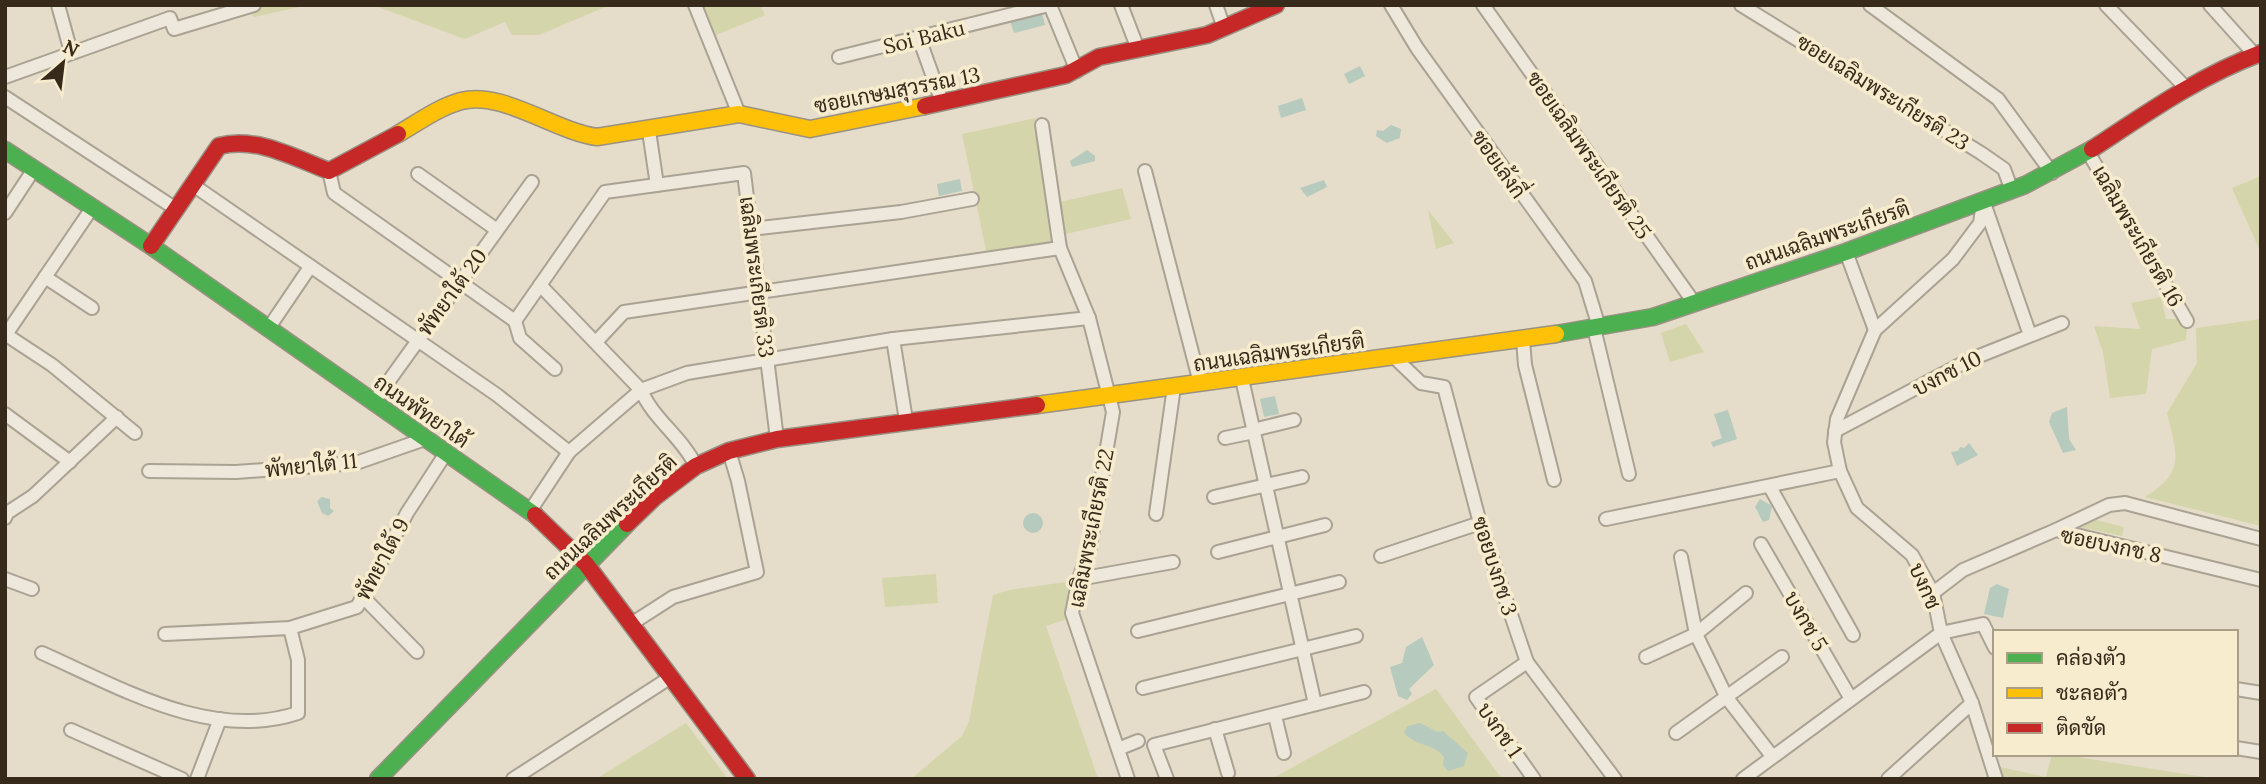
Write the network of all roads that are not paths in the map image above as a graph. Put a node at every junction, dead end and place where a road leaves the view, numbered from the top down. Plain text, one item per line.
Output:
1 (58, 5) edge
2 (254, 5) edge
3 (695, 5) edge
4 (1050, 5) edge
5 (1121, 5) edge
6 (1216, 5) edge
7 (1276, 5) edge
8 (1391, 5) edge
9 (1483, 5) edge
10 (1741, 5) edge
11 (1870, 5) edge
12 (2106, 5) edge
13 (2210, 5) edge
14 (1224, 28) junction
15 (919, 38) junction
16 (1138, 49) junction
17 (71, 52) junction
18 (2258, 54) edge
19 (839, 57) dead end
20 (1077, 71) junction
21 (5, 77) edge
22 (2186, 88) junction
23 (5, 97) edge
24 (942, 102) junction
25 (739, 114) junction
26 (1042, 125) dead end
27 (649, 131) junction
28 (5, 150) edge
29 (2088, 152) junction
30 (34, 169) junction
31 (329, 171) junction
32 (1145, 171) dead end
33 (2052, 173) junction
34 (418, 174) dead end
35 (532, 182) dead end
36 (192, 185) junction
37 (657, 185) junction
38 (2012, 191) junction
39 (972, 199) dead end
40 (1983, 203) junction
41 (92, 208) junction
42 (176, 209) junction
43 (5, 213) edge
44 (751, 229) junction
45 (497, 230) junction
46 (150, 246) junction
47 (1060, 248) junction
48 (1846, 252) junction
49 (310, 267) junction
50 (45, 277) junction
51 (458, 282) junction
52 (540, 285) junction
53 (758, 292) junction
54 (1695, 304) junction
55 (92, 308) dead end
56 (1089, 318) junction
57 (515, 321) junction
58 (2187, 321) dead end
59 (2062, 323) dead end
60 (1596, 327) junction
61 (268, 329) junction
62 (1875, 330) junction
63 (5, 335) edge
64 (2030, 335) junction
65 (417, 338) junction
66 (893, 339) junction
67 (1522, 340) junction
68 (596, 342) junction
69 (1394, 357) junction
70 (767, 359) junction
71 (555, 369) dead end
72 (1242, 379) junction
73 (1200, 383) junction
74 (1174, 387) junction
75 (641, 390) junction
76 (1111, 396) junction
77 (373, 403) junction
78 (5, 414) edge
79 (117, 418) junction
80 (906, 420) junction
81 (1294, 420) dead end
82 (1254, 431) junction
83 (1835, 431) junction
84 (135, 433) dead end
85 (1225, 438) dead end
86 (425, 439) junction
87 (777, 439) junction
88 (729, 451) junction
89 (569, 452) junction
90 (446, 453) junction
91 (69, 462) junction
92 (696, 466) junction
93 (149, 471) dead end
94 (1840, 471) junction
95 (1629, 474) dead end
96 (1301, 477) dead end
97 (1554, 480) dead end
98 (1266, 485) junction
99 (1770, 487) junction
100 (1214, 497) dead end
101 (530, 511) junction
102 (1156, 514) dead end
103 (6, 515) edge
104 (1605, 519) dead end
105 (1480, 523) junction
106 (1325, 525) dead end
107 (2056, 530) junction
108 (1278, 538) junction
109 (2261, 539) edge
110 (1761, 544) dead end
111 (1218, 552) dead end
112 (1381, 556) dead end
113 (1681, 557) dead end
114 (1173, 562) dead end
115 (586, 564) junction
116 (5, 579) edge
117 (1079, 579) junction
118 (2261, 580) edge
119 (1339, 582) dead end
120 (32, 589) dead end
121 (1290, 592) junction
122 (1746, 593) dead end
123 (1933, 593) junction
124 (364, 598) junction
125 (631, 624) junction
126 (290, 628) junction
127 (1138, 631) dead end
128 (165, 634) dead end
129 (1696, 634) junction
130 (1941, 634) junction
131 (1853, 635) dead end
132 (1356, 636) dead end
133 (1993, 644) edge
134 (1303, 650) junction
135 (417, 652) dead end
136 (41, 653) dead end
137 (1646, 656) dead end
138 (1782, 657) dead end
139 (1527, 662) junction
140 (671, 677) junction
141 (1143, 688) dead end
142 (2238, 689) edge
143 (1364, 692) dead end
144 (2261, 693) edge
145 (1727, 698) junction
146 (1851, 699) junction
147 (1972, 703) junction
148 (1315, 704) junction
149 (1275, 716) junction
150 (220, 719) junction
151 (1215, 729) junction
152 (71, 730) dead end
153 (1676, 733) dead end
154 (1139, 741) dead end
155 (2238, 748) edge
156 (1118, 749) junction
157 (2261, 752) edge
158 (1284, 753) dead end
159 (1772, 756) junction
160 (1228, 773) dead end
161 (182, 779) edge
162 (197, 779) edge
163 (379, 779) edge
164 (513, 779) edge
165 (747, 779) edge
166 (1128, 779) edge
167 (1167, 779) edge
168 (1534, 779) edge
169 (1615, 779) edge
170 (1743, 779) edge
171 (1888, 779) edge
172 (1996, 779) edge

1 - 17 street
2 - 17 street
3 - 25 street
4 - 15 street, Soi Baku
4 - 20 street
5 - 16 street
6 - 14 street
7 - 14 main road, ซอยเกษมสุวรรณ 13
8 - 60 street, ซอยเล้งกี่
9 - 54 street, ซอยเฉลิมพระเกียรติ 25
10 - 38 street, ซอยเฉลิมพระเกียรติ 23
11 - 33 street
12 - 22 street
13 - 18 street
14 - 16 main road, ซอยเกษมสุวรรณ 13
15 - 19 street, Soi Baku
15 - 24 street
16 - 20 main road, ซอยเกษมสุวรรณ 13
17 - 21 street
18 - 22 main road, ถนนเฉลิมพระเกียรติ
20 - 24 main road, ซอยเกษมสุวรรณ 13
22 - 29 main road, ถนนเฉลิมพระเกียรติ
23 - 42 street
24 - 25 main road, ซอยเกษมสุวรรณ 13
25 - 27 main road, ซอยเกษมสุวรรณ 13
26 - 47 street, เฉลิมพระเกียรติ 22
27 - 31 main road, ซอยเกษมสุวรรณ 13
27 - 37 street
28 - 30 main road, ถนนพัทยาใต้
29 - 33 main road, ถนนเฉลิมพระเกียรติ
29 - 58 street, เฉลิมพระเกียรติ 16
30 - 41 main road, ถนนพัทยาใต้
30 - 43 street
31 - 36 main road
31 - 51 street
32 - 73 street
33 - 38 main road, ถนนเฉลิมพระเกียรติ
34 - 45 street
35 - 45 street, พัทยาใต้ 20
36 - 42 main road
36 - 49 street
37 - 44 street, เฉลิมพระเกียรติ 33
37 - 52 street
38 - 40 main road, ถนนเฉลิมพระเกียรติ
39 - 44 street
40 - 48 main road, ถนนเฉลิมพระเกียรติ
40 - 62 street
40 - 64 street
41 - 46 main road, ถนนพัทยาใต้
41 - 50 street
42 - 46 main road
44 - 53 street, เฉลิมพระเกียรติ 33
45 - 51 street, พัทยาใต้ 20
46 - 61 main road, ถนนพัทยาใต้
47 - 53 street
47 - 56 street, เฉลิมพระเกียรติ 22
48 - 54 main road, ถนนเฉลิมพระเกียรติ
48 - 62 street
49 - 61 street
49 - 65 street
50 - 55 street
50 - 63 street
51 - 57 street
51 - 65 street, พัทยาใต้ 20
52 - 57 street
52 - 68 street
53 - 68 street
53 - 70 street, เฉลิมพระเกียรติ 33
54 - 60 main road, ถนนเฉลิมพระเกียรติ
56 - 66 street
56 - 76 street, เฉลิมพระเกียรติ 22
57 - 71 street
59 - 64 street, บงกช 10
60 - 67 main road, ถนนเฉลิมพระเกียรติ
60 - 95 street, ซอยเล้งกี่
61 - 77 main road, ถนนพัทยาใต้
62 - 83 street, บงกช
63 - 79 street
64 - 83 street, บงกช 10
65 - 77 street, พัทยาใต้ 20
65 - 89 street
66 - 70 street
66 - 80 street
67 - 69 main road, ถนนเฉลิมพระเกียรติ
67 - 97 street
68 - 75 street
69 - 72 main road, ถนนเฉลิมพระเกียรติ
69 - 105 street, ซอยบงกช 3
70 - 75 street
70 - 87 street, เฉลิมพระเกียรติ 33
72 - 73 main road, ถนนเฉลิมพระเกียรติ
72 - 82 street
73 - 74 main road, ถนนเฉลิมพระเกียรติ
74 - 76 main road, ถนนเฉลิมพระเกียรติ
74 - 102 street
75 - 89 street
75 - 92 street
76 - 80 main road, ถนนเฉลิมพระเกียรติ
76 - 117 street, เฉลิมพระเกียรติ 22
77 - 86 main road, ถนนพัทยาใต้
78 - 91 street
79 - 84 street
79 - 91 street
80 - 87 main road, ถนนเฉลิมพระเกียรติ
81 - 82 street
82 - 85 street
82 - 98 street
83 - 94 street, บงกช
86 - 90 main road, ถนนพัทยาใต้
86 - 93 street, พัทยาใต้ 11
87 - 88 main road, ถนนเฉลิมพระเกียรติ
88 - 92 main road, ถนนเฉลิมพระเกียรติ
88 - 125 street
89 - 101 street
90 - 101 main road, ถนนพัทยาใต้
90 - 124 street, พัทยาใต้ 9
91 - 103 street
92 - 115 main road, ถนนเฉลิมพระเกียรติ
94 - 99 street
94 - 123 street, บงกช
96 - 98 street
98 - 100 street
98 - 108 street
99 - 104 street
99 - 131 street
101 - 115 main road, ถนนพัทยาใต้
105 - 112 street
105 - 139 street, ซอยบงกช 3
106 - 108 street
107 - 109 street
107 - 118 street, ซอยบงกช 8
107 - 123 street, ซอยบงกช 8
108 - 111 street
108 - 121 street
110 - 146 street, บงกช 5
113 - 129 street
114 - 117 street
115 - 125 main road, ถนนพัทยาใต้
115 - 163 main road, ถนนเฉลิมพระเกียรติ
116 - 120 street
117 - 156 street, เฉลิมพระเกียรติ 22
119 - 121 street
121 - 127 street
121 - 134 street
122 - 129 street
123 - 130 street, บงกช
124 - 126 street, พัทยาใต้ 9
124 - 135 street
125 - 140 main road, ถนนพัทยาใต้
126 - 128 street, พัทยาใต้ 9
126 - 150 street
129 - 137 street
129 - 145 street
130 - 133 street
130 - 146 street, บงกช
130 - 147 street
132 - 134 street
134 - 141 street
134 - 148 street
136 - 150 street
138 - 145 street
139 - 168 street, บงกช 1
139 - 169 street, ซอยบงกช 3
140 - 164 street
140 - 165 main road, ถนนพัทยาใต้
142 - 144 street
143 - 148 street
145 - 153 street
145 - 159 street
146 - 159 street, บงกช
147 - 171 street
147 - 172 street
148 - 149 street
149 - 151 street
149 - 158 street
150 - 162 street
151 - 160 street
151 - 167 street
152 - 161 street
154 - 156 street
155 - 157 street
156 - 166 street, เฉลิมพระเกียรติ 22
159 - 170 street, บงกช

